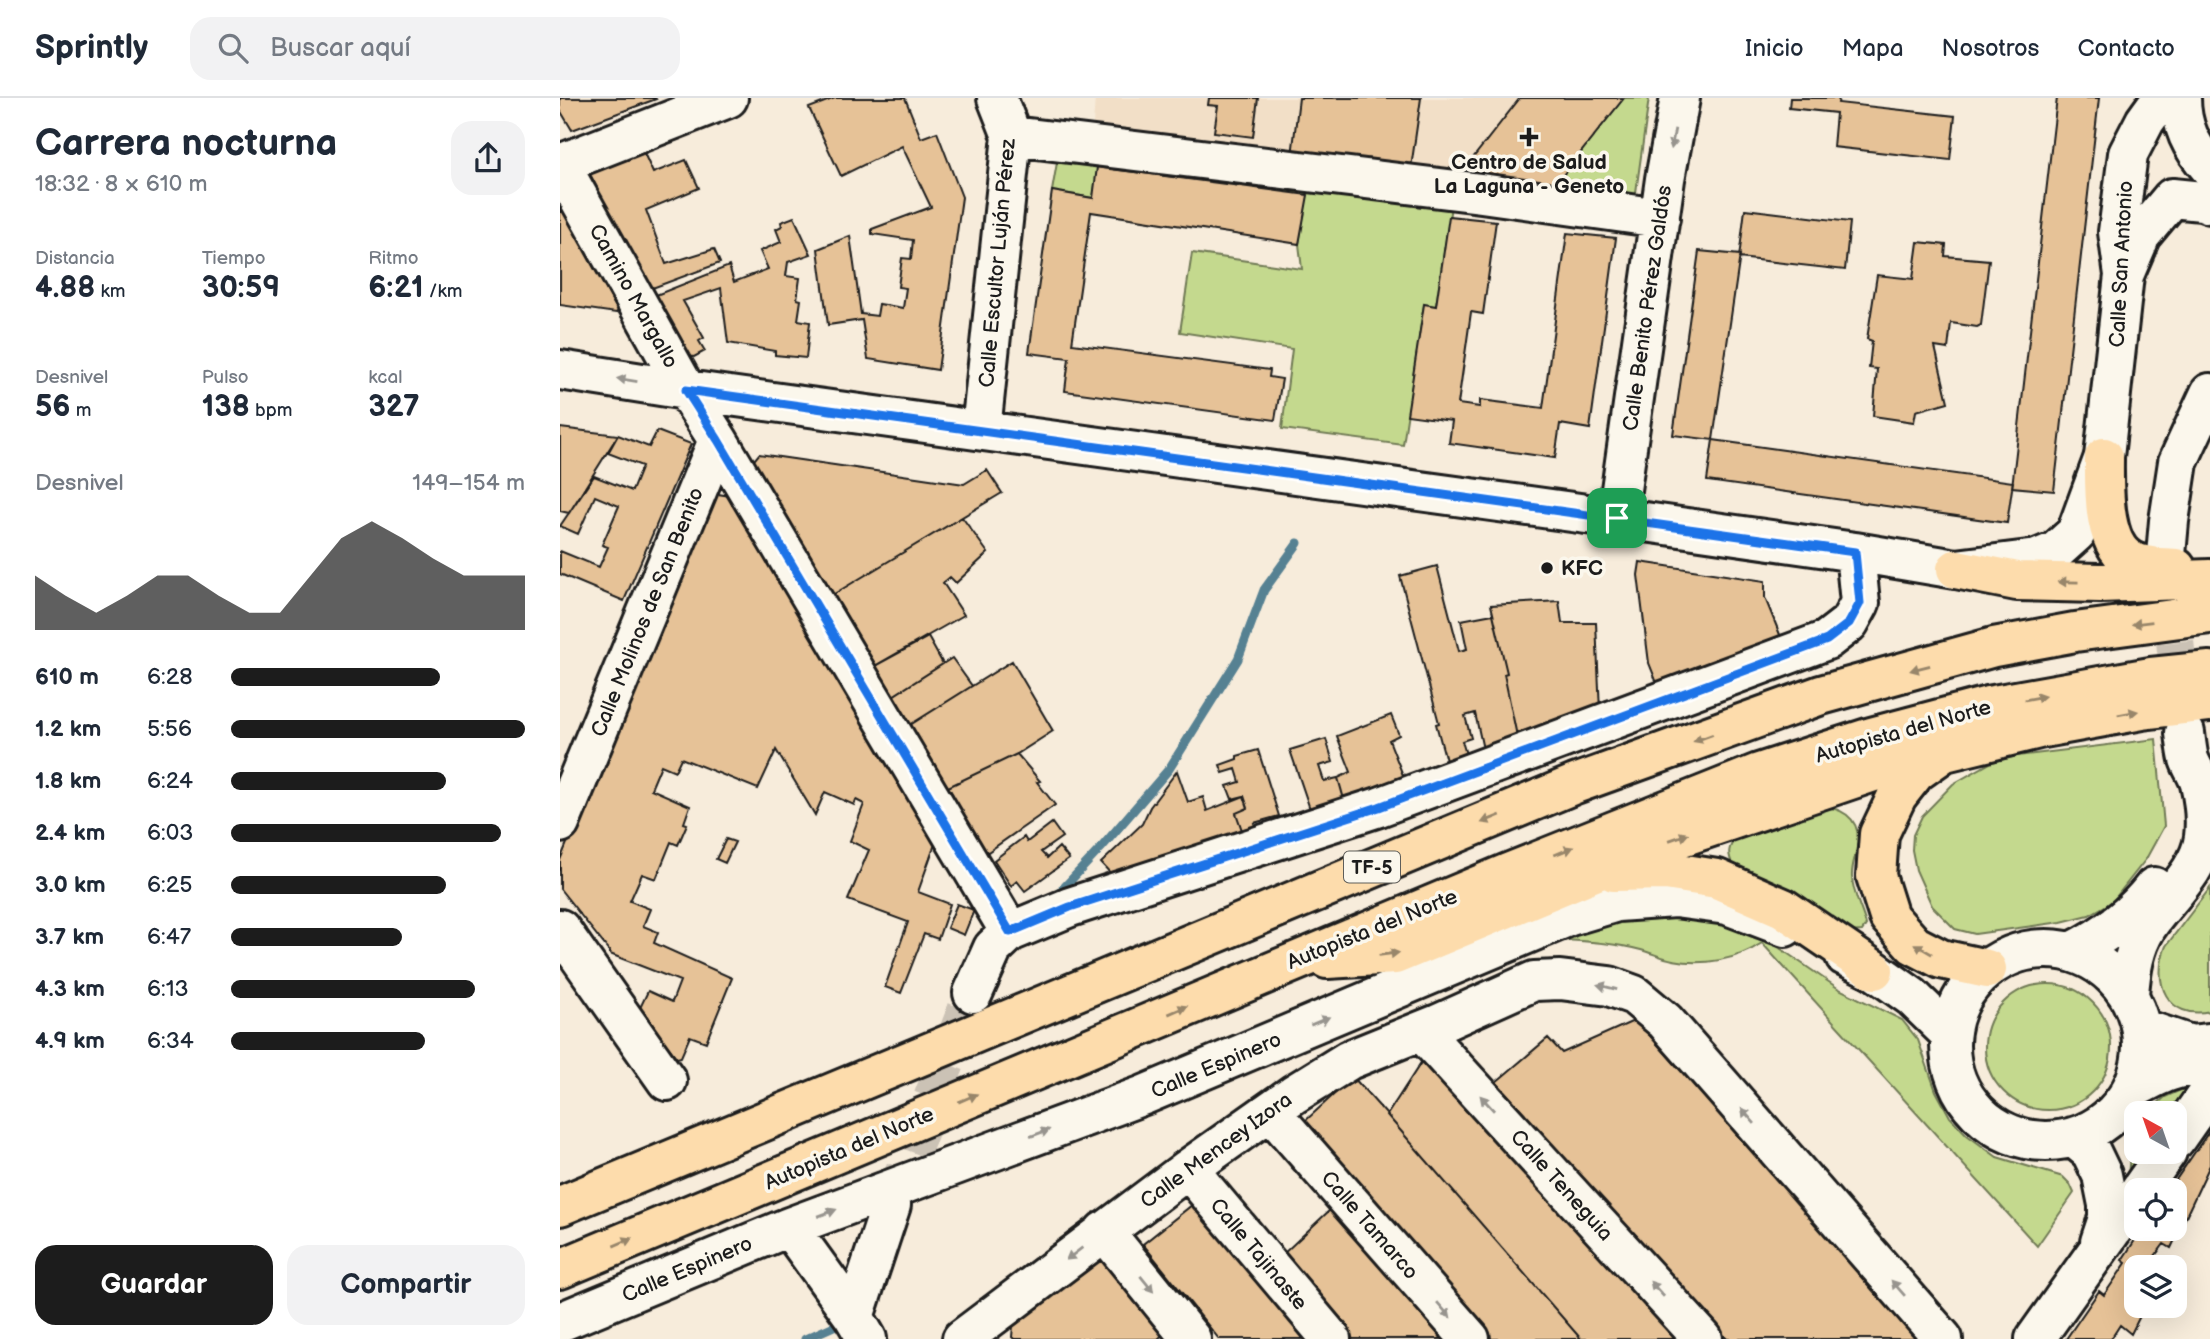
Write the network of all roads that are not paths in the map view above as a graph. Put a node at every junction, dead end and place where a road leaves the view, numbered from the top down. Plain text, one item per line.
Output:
1 (728, 98) edge
2 (998, 98) edge
3 (1680, 98) edge
4 (2134, 98) edge
5 (2164, 98) edge
6 (2181, 98) edge
7 (1012, 136) junction
8 (2128, 154) junction
9 (560, 164) edge
10 (2210, 168) edge
11 (2210, 184) edge
12 (2210, 204) edge
13 (1660, 218) junction
14 (2141, 235) junction
15 (2124, 275) junction
16 (560, 370) edge
17 (686, 390) junction
18 (2210, 393) edge
19 (981, 430) junction
20 (718, 440) junction
21 (2104, 457) junction
22 (1617, 518) junction
23 (1855, 552) junction
24 (2166, 555) tunnel mouth
25 (1956, 569) junction
26 (2210, 570) edge
27 (2210, 579) edge
28 (2210, 614) edge
29 (2210, 671) edge
30 (2210, 702) edge
31 (1942, 753) junction
32 (560, 823) edge
33 (1571, 882) junction
34 (560, 929) edge
35 (1010, 932) junction
36 (2072, 952) junction
37 (1297, 961) junction
38 (1987, 969) junction
39 (1874, 970) junction
40 (973, 993) tunnel mouth
41 (2135, 1011) junction
42 (1421, 1031) junction
43 (1950, 1034) junction
44 (2210, 1042) edge
45 (2210, 1065) edge
46 (667, 1081) dead end
47 (2132, 1090) junction
48 (2210, 1090) edge
49 (1270, 1111) junction
50 (2188, 1121) edge
51 (2073, 1137) junction
52 (1188, 1169) junction
53 (891, 1205) tunnel mouth
54 (560, 1206) edge
55 (2124, 1214) edge
56 (789, 1227) junction
57 (1104, 1231) junction
58 (2096, 1254) junction
59 (560, 1269) edge
60 (560, 1322) edge
61 (861, 1328) edge
62 (975, 1335) edge
63 (1191, 1339) edge
64 (1331, 1339) edge
65 (1470, 1339) edge
66 (1703, 1339) edge
67 (1943, 1339) edge
68 (2035, 1339) edge

1 - 9 street
2 - 7 street, Calle Escultor Luján Pérez
3 -> 13 street, Calle Benito Pérez Galdós
4 - 8 street, Calle San Antonio
5 - 8 street, Calle San Antonio
6 - 10 street
7 - 13 street
7 - 19 street, Calle Escultor Luján Pérez
8 - 15 street, Calle San Antonio
9 - 17 street, Camino Margallo
11 - 14 street
12 - 14 street
13 - 22 street, Calle Benito Pérez Galdós
14 - 15 street
15 - 21 street, Calle San Antonio
17 -> 16 street, Calle San Antonio
17 - 19 street, Calle San Antonio
17 - 20 street, Camino Margallo
18 - 24 street
19 - 22 street, Calle San Antonio
20 - 32 street, Calle Molinos de San Benito
20 - 35 street, Camino Margallo
21 - 25 street, Calle San Antonio
21 - 26 highway
22 - 23 street, Calle San Antonio
23 - 25 street, Calle San Antonio
23 - 35 street
27 -> 25 highway
28 -> 54 highway, TF-5
37 -> 29 highway, Autopista del Norte
31 -> 30 highway
33 -> 31 highway
38 -> 31 highway
37 -> 33 highway
33 - 39 highway
34 - 46 street
35 - 40 street
36 - 38 street
36 - 41 street
36 - 41 street
59 -> 37 highway, Autopista del Norte
38 - 43 street
39 - 43 street, Calle Espinero
56 -> 39 street, Calle Espinero
41 - 44 street
41 - 47 street
42 - 49 street, Calle Mencey Izora
66 -> 42 street, Calle Teneguia
67 -> 42 street, Calle Mencey Izora
43 - 51 street
45 - 47 street
47 - 51 street
48 - 50 street
49 - 52 street, Calle Mencey Izora
49 -> 65 street, Calle Tamarco
51 - 58 street
52 - 57 street, Calle Mencey Izora
52 - 64 street, Calle Tajinaste
53 - 61 street
55 - 58 street
56 - 60 street, Calle Espinero
56 - 61 street
57 -> 62 street, Calle Mencey Izora
57 -> 63 street
58 - 68 street

